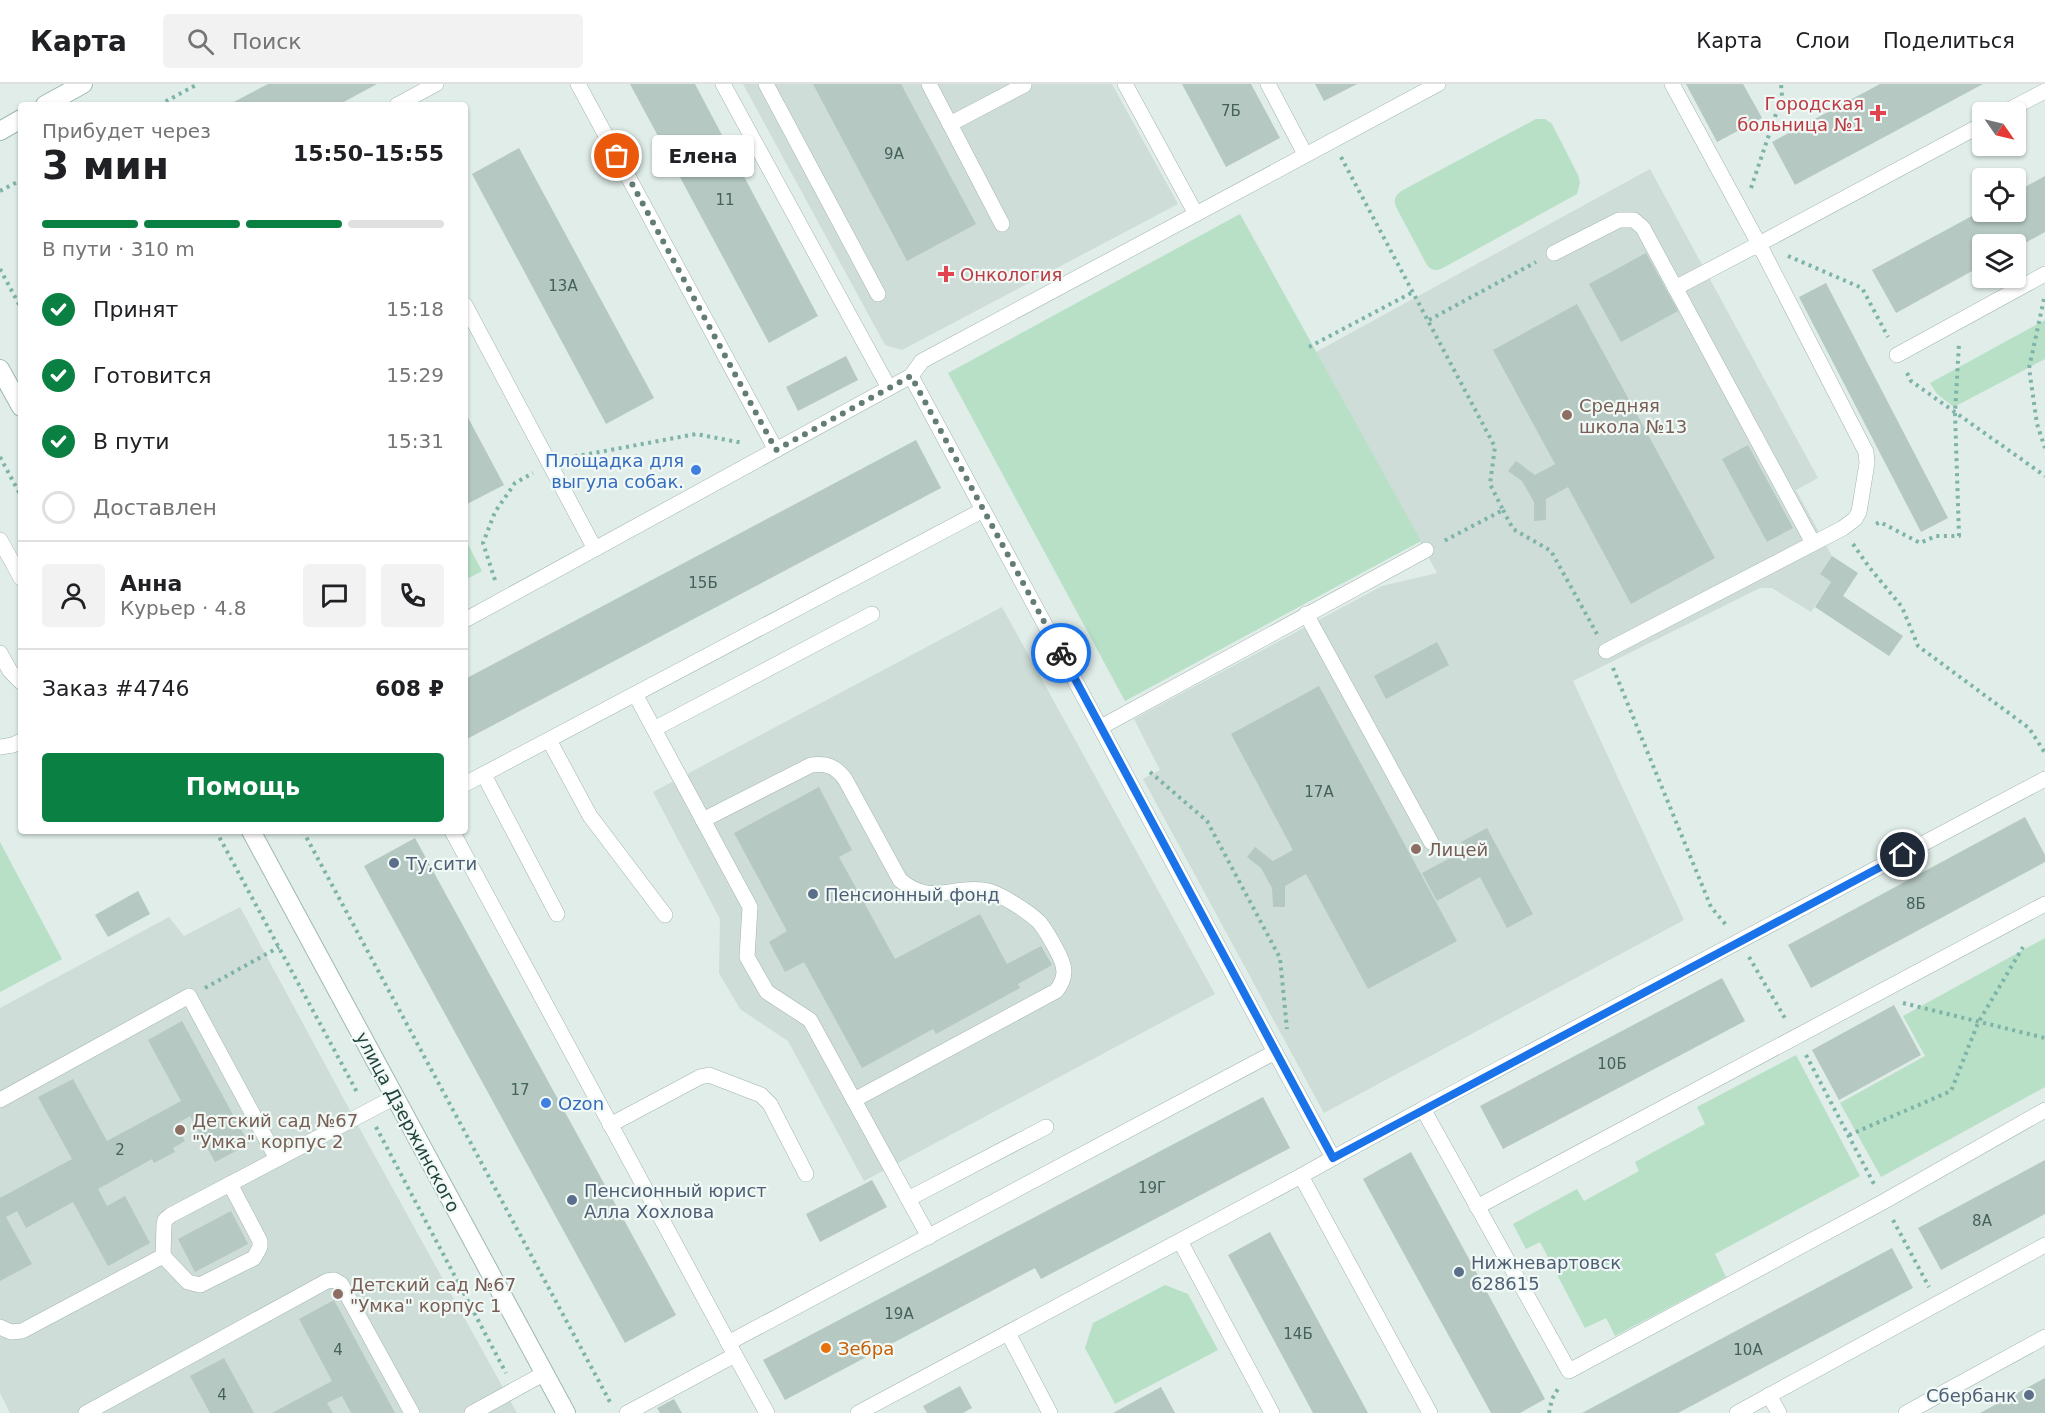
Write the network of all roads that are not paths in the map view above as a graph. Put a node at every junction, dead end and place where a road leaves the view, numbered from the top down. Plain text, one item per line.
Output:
1 (83, 84) edge
2 (436, 84) edge
3 (578, 84) edge
4 (723, 84) edge
5 (766, 84) edge
6 (929, 84) edge
7 (1125, 84) edge
8 (1268, 84) edge
9 (1438, 84) edge
10 (1672, 84) edge
11 (1024, 86) dead end
12 (2045, 91) edge
13 (56, 102) edge
14 (403, 102) edge
15 (2024, 102) edge
16 (18, 121) edge
17 (950, 124) junction
18 (1972, 130) edge
19 (0, 131) edge
20 (1305, 154) junction
21 (1196, 214) junction
22 (1002, 224) dead end
23 (1759, 244) junction
24 (1554, 252) road end
25 (2045, 274) edge
26 (1675, 288) junction
27 (878, 294) dead end
28 (468, 311) edge
29 (1897, 355) dead end
30 (0, 369) edge
31 (911, 376) junction
32 (889, 388) junction
33 (18, 402) edge
34 (776, 450) junction
35 (983, 510) junction
36 (0, 540) edge
37 (1813, 543) junction
38 (595, 549) junction
39 (1426, 550) road end
40 (18, 573) edge
41 (872, 614) dead end
42 (1306, 614) junction
43 (468, 618) edge
44 (1606, 651) road end
45 (0, 654) edge
46 (18, 679) edge
47 (635, 694) junction
48 (1101, 727) junction
49 (654, 729) junction
50 (549, 740) junction
51 (18, 742) edge
52 (0, 747) edge
53 (484, 775) junction
54 (2045, 779) edge
55 (468, 783) edge
56 (703, 820) junction
57 (253, 834) edge
58 (454, 834) edge
59 (1431, 842) dead end
60 (2045, 904) edge
61 (557, 914) dead end
62 (665, 915) dead end
63 (1275, 1052) junction
64 (395, 1097) junction
65 (0, 1100) edge
66 (854, 1100) junction
67 (1424, 1109) junction
68 (2045, 1110) edge
69 (610, 1125) junction
70 (1046, 1127) dead end
71 (1333, 1158) junction
72 (276, 1160) junction
73 (806, 1174) dead end
74 (1301, 1176) junction
75 (230, 1184) junction
76 (909, 1199) junction
77 (1478, 1207) junction
78 (929, 1236) junction
79 (1180, 1241) junction
80 (2045, 1245) edge
81 (164, 1256) junction
82 (0, 1327) edge
83 (1008, 1333) junction
84 (2045, 1337) edge
85 (731, 1349) junction
86 (545, 1373) junction
87 (1769, 1395) junction
88 (86, 1413) edge
89 (412, 1413) edge
90 (472, 1413) edge
91 (566, 1413) edge
92 (627, 1413) edge
93 (767, 1413) edge
94 (858, 1413) edge
95 (1050, 1413) edge
96 (1272, 1413) edge
97 (1430, 1413) edge
98 (1737, 1413) edge
99 (1779, 1413) edge
100 (1906, 1413) edge

1 - 13 street
2 - 14 lane
3 - 34 lane
4 - 32 lane
5 - 27 lane
6 - 17 lane
7 - 21 lane
8 - 20 lane
9 - 20 lane
10 - 23 lane
11 - 17 lane
12 - 15 lane
16 - 19 street
17 - 22 lane
18 - 23 lane
20 - 21 lane
21 - 31 lane
23 - 26 lane
23 - 37 lane
24 - 26 lane
25 - 29 lane
26 - 37 lane
28 - 38 lane
30 - 33 street
31 - 32 lane
31 - 35 lane
32 - 34 lane
34 - 38 lane
35 - 47 lane
35 - 48 lane
36 - 40 lane
37 - 44 lane
38 - 43 lane
39 - 42 lane
41 - 49 lane
42 - 48 lane
42 - 59 lane
45 - 46 lane
47 - 49 lane
47 - 50 lane
48 - 63 lane
49 - 56 lane
50 - 53 lane
50 - 62 lane
51 - 52 lane
53 - 55 lane
53 - 61 lane
54 - 67 lane
56 - 66 lane
56 - 66 lane
57 - 64 street, улица Дзержинского
58 - 69 lane
60 - 77 lane
63 - 71 lane
63 - 78 lane
64 - 72 lane
64 - 86 street, улица Дзержинского
65 - 72 lane
66 - 76 lane
67 - 71 lane
67 - 77 lane
68 - 77 lane
69 - 73 lane
69 - 85 lane
70 - 76 lane
71 - 74 lane
72 - 75 lane
74 - 79 lane
74 - 97 lane
75 - 81 lane
75 - 81 lane
76 - 78 lane
78 - 85 lane
79 - 83 lane
79 - 96 lane
80 - 87 lane
81 - 82 lane
83 - 94 lane
83 - 95 lane
84 - 100 lane
85 - 92 lane
85 - 93 lane
86 - 90 lane
86 - 91 street, улица Дзержинского
87 - 98 lane
87 - 99 lane
88 - 89 lane

